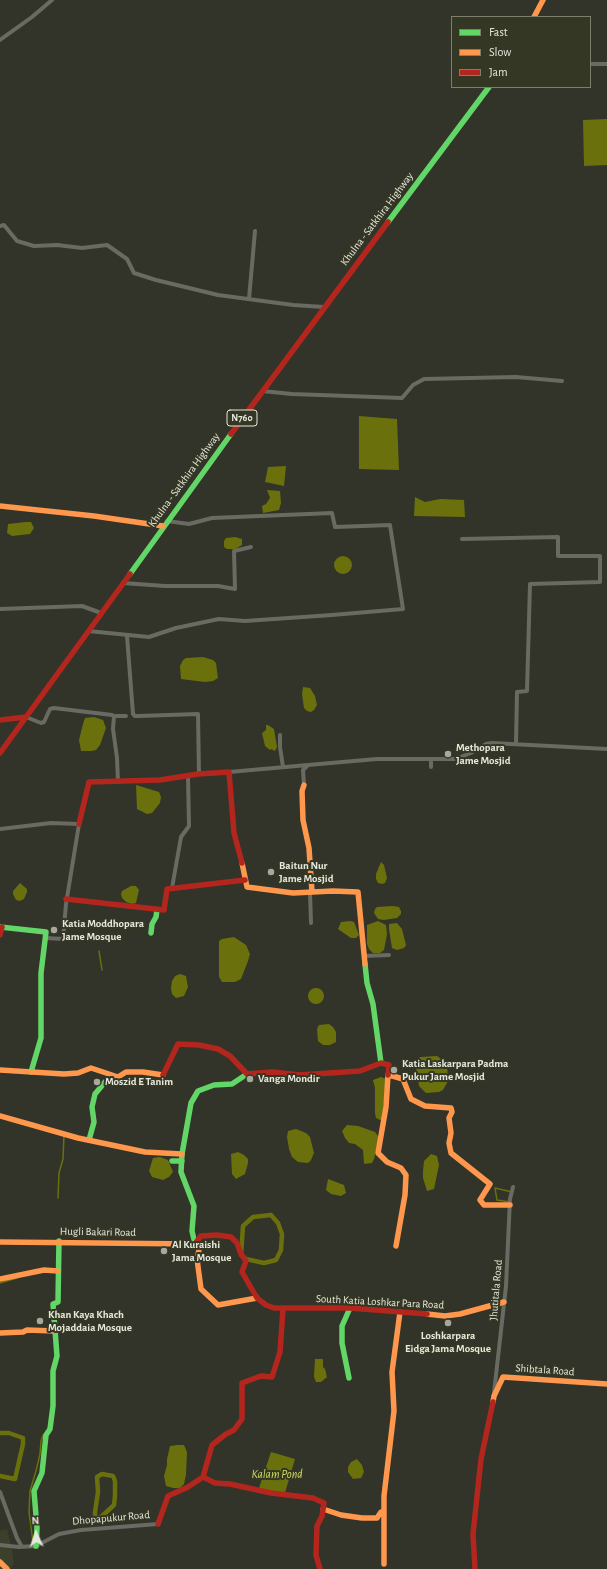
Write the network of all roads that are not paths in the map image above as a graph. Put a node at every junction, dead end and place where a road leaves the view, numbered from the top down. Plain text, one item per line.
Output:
1 (52, 0) edge
2 (543, 0) edge
3 (535, 16) edge
4 (0, 40) edge
5 (591, 64) edge
6 (607, 64) edge
7 (489, 88) edge
8 (0, 226) edge
9 (255, 231) dead end
10 (250, 299) junction
11 (324, 307) junction
12 (562, 381) dead end
13 (262, 391) junction
14 (0, 506) edge
15 (165, 523) junction
16 (462, 538) dead end
17 (251, 546) dead end
18 (122, 583) junction
19 (0, 609) edge
20 (101, 613) junction
21 (88, 631) junction
22 (127, 636) junction
23 (114, 716) junction
24 (126, 716) dead end
25 (26, 717) junction
26 (0, 720) edge
27 (280, 735) dead end
28 (516, 743) junction
29 (607, 749) edge
30 (0, 753) edge
31 (431, 759) junction
32 (308, 765) junction
33 (284, 767) junction
34 (431, 767) dead end
35 (229, 772) junction
36 (199, 774) junction
37 (188, 776) junction
38 (118, 782) junction
39 (304, 785) joint
40 (78, 824) junction
41 (0, 829) edge
42 (245, 880) junction
43 (172, 888) junction
44 (311, 892) junction
45 (66, 899) junction
46 (157, 910) junction
47 (311, 923) dead end
48 (1, 927) edge
49 (151, 933) dead end
50 (0, 934) edge
51 (46, 938) junction
52 (389, 954) dead end
53 (364, 956) junction
54 (381, 1063) junction
55 (0, 1070) edge
56 (31, 1072) junction
57 (247, 1074) junction
58 (389, 1075) junction
59 (105, 1082) dead end
60 (0, 1116) edge
61 (89, 1140) junction
62 (182, 1154) junction
63 (172, 1161) dead end
64 (182, 1161) junction
65 (513, 1187) dead end
66 (510, 1206) junction
67 (59, 1241) junction
68 (0, 1242) edge
69 (195, 1244) junction
70 (396, 1246) dead end
71 (58, 1271) junction
72 (0, 1279) edge
73 (257, 1298) junction
74 (504, 1302) junction
75 (350, 1308) junction
76 (284, 1309) junction
77 (400, 1312) junction
78 (55, 1331) junction
79 (0, 1333) edge
80 (349, 1378) dead end
81 (607, 1384) edge
82 (494, 1396) junction
83 (203, 1477) junction
84 (0, 1492) edge
85 (323, 1509) junction
86 (384, 1511) junction
87 (158, 1524) joint
88 (0, 1546) edge
89 (36, 1546) junction
90 (22, 1547) junction
91 (0, 1562) edge
92 (384, 1564) dead end
93 (7, 1569) edge
94 (320, 1569) edge
95 (475, 1569) edge

1 - 4 street
2 - 3 main road
5 - 6 street
7 - 11 main road, Khulna - Satkhira Highway / N760
8 - 10 street
9 - 10 street
10 - 11 street
11 - 13 main road, Khulna - Satkhira Highway / N760
12 - 13 street
13 - 15 main road, Khulna - Satkhira Highway / N760
14 - 15 main road
15 - 18 main road, Khulna - Satkhira Highway / N760
15 - 22 street
16 - 28 street
17 - 18 street
18 - 20 main road, Khulna - Satkhira Highway / N760
19 - 20 street
20 - 21 main road, Khulna - Satkhira Highway / N760
21 - 22 street
21 - 25 main road, Khulna - Satkhira Highway / N760
22 - 36 street
23 - 24 street
23 - 25 street
23 - 38 street
25 - 26 main road
25 - 30 main road, Khulna - Satkhira Highway / N760
27 - 33 street
28 - 29 street
28 - 31 street
31 - 32 street
31 - 34 street
32 - 33 street
32 - 39 street
33 - 35 street
35 - 36 main road
35 - 42 main road
36 - 37 main road
37 - 38 main road
37 - 43 street
38 - 40 main road
39 - 44 main road
40 - 41 street
40 - 45 street
42 - 43 main road
42 - 44 main road
43 - 46 main road
44 - 47 street
44 - 53 main road
45 - 46 main road
45 - 51 street
46 - 49 main road
48 - 50 main road
48 - 51 main road
51 - 56 main road
52 - 53 street
53 - 54 main road
54 - 57 main road
54 - 58 main road
55 - 56 main road
56 - 57 main road
57 - 62 main road
58 - 66 main road
58 - 70 main road
59 - 61 main road
60 - 61 main road
61 - 62 main road
62 - 64 main road
63 - 64 main road
64 - 69 main road
65 - 66 street, Jhutitala Road
66 - 74 street, Jhutitala Road
67 - 68 main road, Hugli Bakari Road
67 - 69 main road, Hugli Bakari Road
67 - 71 main road
69 - 73 main road
69 - 73 main road
71 - 72 main road
71 - 78 main road
73 - 76 main road, South Katia Loshkar Para Road
74 - 77 main road, South Katia Loshkar Para Road
74 - 82 street, Jhutitala Road
75 - 76 main road, South Katia Loshkar Para Road
75 - 77 main road, South Katia Loshkar Para Road
75 - 80 main road
76 - 83 main road
77 - 86 main road
78 - 79 main road
78 - 89 main road
81 - 82 main road, Shibtala Road
82 - 95 main road
83 - 85 main road
83 - 87 main road, Dhopapukur Road
84 - 90 street
85 - 86 main road
85 - 94 main road
86 - 92 main road
87 - 89 street, Dhopapukur Road
88 - 90 street, Dhopapukur Road
89 - 90 street, Dhopapukur Road
91 - 93 main road

